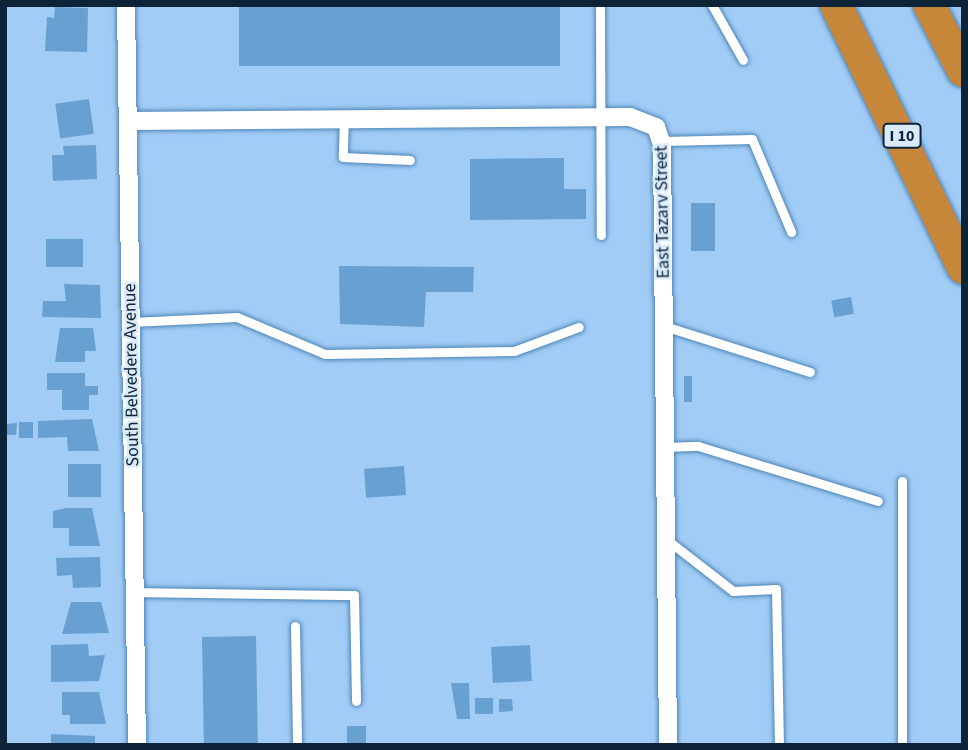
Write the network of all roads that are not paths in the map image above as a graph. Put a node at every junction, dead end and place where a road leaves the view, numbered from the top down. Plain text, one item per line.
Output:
1 (126, 5) edge
2 (600, 5) edge
3 (712, 5) edge
4 (836, 5) edge
5 (929, 5) edge
6 (743, 60) dead end
7 (963, 71) edge
8 (600, 117) junction
9 (344, 119) junction
10 (128, 121) junction
11 (662, 141) junction
12 (410, 160) dead end
13 (791, 232) dead end
14 (601, 235) dead end
15 (963, 268) edge
16 (131, 322) junction
17 (664, 326) junction
18 (579, 327) dead end
19 (810, 372) dead end
20 (665, 447) junction
21 (902, 481) dead end
22 (878, 501) dead end
23 (666, 540) junction
24 (134, 592) junction
25 (295, 626) dead end
26 (356, 701) dead end
27 (136, 745) edge
28 (297, 745) edge
29 (668, 745) edge
30 (779, 745) edge
31 (902, 745) edge

1 - 10 street, South Belvedere Avenue
2 - 8 lane
3 - 6 lane
4 - 15 highway, I 10
5 - 7 highway
8 - 9 street, East Tazarv Street
8 - 11 street, East Tazarv Street
8 - 14 lane
9 - 10 street, East Tazarv Street
9 - 12 lane
10 - 16 street, South Belvedere Avenue
11 - 13 lane
11 - 17 street, East Tazarv Street
16 - 18 lane
16 - 24 street, South Belvedere Avenue
17 - 19 lane
17 - 20 street, East Tazarv Street
20 - 22 lane
20 - 23 street, East Tazarv Street
21 - 31 lane
23 - 29 street, East Tazarv Street
23 - 30 lane
24 - 26 lane
24 - 27 street, South Belvedere Avenue
25 - 28 lane

